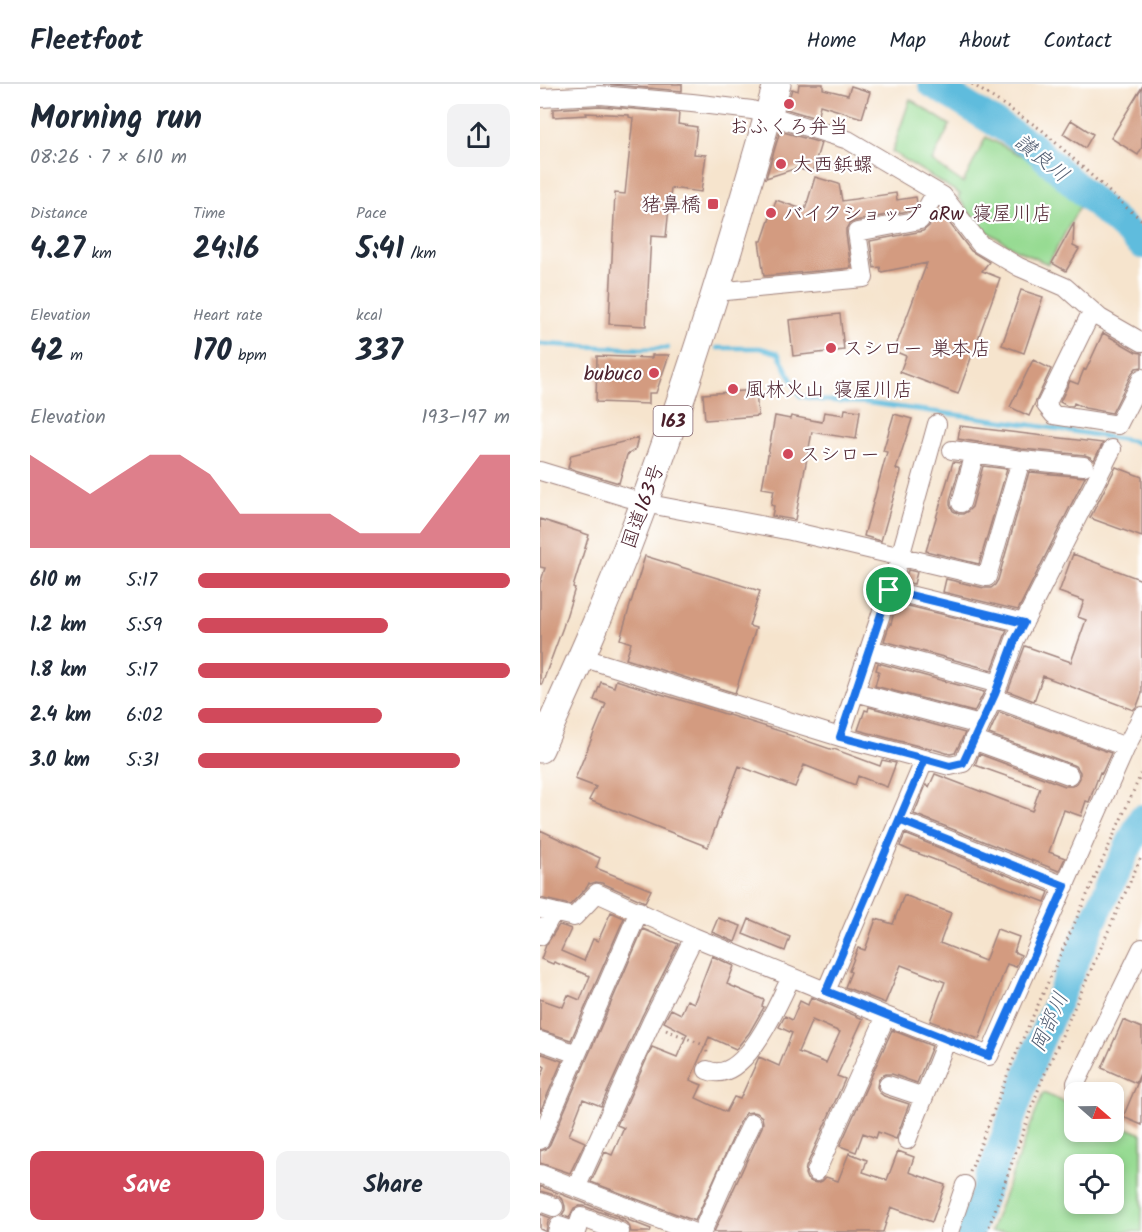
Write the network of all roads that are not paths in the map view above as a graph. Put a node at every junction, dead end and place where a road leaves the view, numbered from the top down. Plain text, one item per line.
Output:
1 (759, 84) edge
2 (777, 84) edge
3 (540, 98) edge
4 (760, 113) junction
5 (936, 192) junction
6 (716, 292) junction
7 (1092, 311) junction
8 (1142, 342) edge
9 (1142, 378) edge
10 (937, 424) dead end
11 (1112, 449) dead end
12 (952, 450) dead end
13 (975, 453) junction
14 (1021, 460) junction
15 (1084, 466) dead end
16 (540, 471) edge
17 (636, 500) junction
18 (961, 503) dead end
19 (900, 557) junction
20 (889, 590) junction
21 (1024, 623) junction
22 (870, 649) junction
23 (581, 657) junction
24 (996, 691) junction
25 (855, 692) junction
26 (540, 716) edge
27 (1142, 716) edge
28 (976, 733) junction
29 (840, 737) junction
30 (1126, 747) junction
31 (540, 748) edge
32 (925, 759) junction
33 (1069, 775) dead end
34 (899, 820) junction
35 (1065, 886) junction
36 (546, 910) edge
37 (639, 911) junction
38 (540, 936) edge
39 (694, 937) junction
40 (1142, 948) edge
41 (791, 976) junction
42 (826, 991) junction
43 (886, 1016) junction
44 (947, 1039) junction
45 (540, 1041) edge
46 (577, 1054) junction
47 (707, 1070) road end
48 (1076, 1082) edge
49 (888, 1085) dead end
50 (924, 1097) junction
51 (752, 1123) dead end
52 (540, 1140) edge
53 (907, 1140) dead end
54 (816, 1172) dead end
55 (540, 1174) edge
56 (965, 1185) road end
57 (583, 1191) junction
58 (578, 1227) edge
59 (557, 1232) edge
60 (620, 1232) edge
61 (692, 1232) edge
62 (702, 1232) edge
63 (949, 1232) edge

1 - 4 highway, 国道163号 / 163
2 - 4 highway, 国道163号 / 163
3 - 4 street
4 - 5 street
4 - 6 highway, 国道163号 / 163
4 - 17 highway, 国道163号 / 163
5 - 6 street
5 - 7 street
6 - 17 highway, 国道163号 / 163
7 - 8 street
7 - 9 street
10 - 19 street
11 - 21 street
12 - 13 street
13 - 14 street
13 - 18 street
14 - 15 street
14 - 19 street
16 - 17 street
17 - 19 street
17 - 23 highway, 国道163号 / 163
17 - 26 highway, 国道163号 / 163
19 - 20 street
20 - 21 street
20 - 22 street
21 - 24 street
22 - 24 street
22 - 25 street
23 - 29 street
23 - 31 highway, 国道163号 / 163
24 - 28 street
24 - 30 street
25 - 28 street
25 - 29 street
27 - 30 street
28 - 32 street
28 - 33 street
29 - 32 street
30 - 35 street
32 - 34 street
34 - 35 street
34 - 42 street
35 - 44 street
36 - 37 street
36 - 38 street
37 - 39 street
37 - 46 street
39 - 41 street
39 - 57 street
40 - 48 street
41 - 42 street
41 - 47 street
42 - 43 street
43 - 44 street
43 - 54 street
44 - 50 street
45 - 46 street
46 - 52 street
49 - 50 street
50 - 53 street
51 - 62 street
55 - 57 street
56 - 63 street
57 - 58 street
57 - 61 street
58 - 59 street
58 - 60 street

